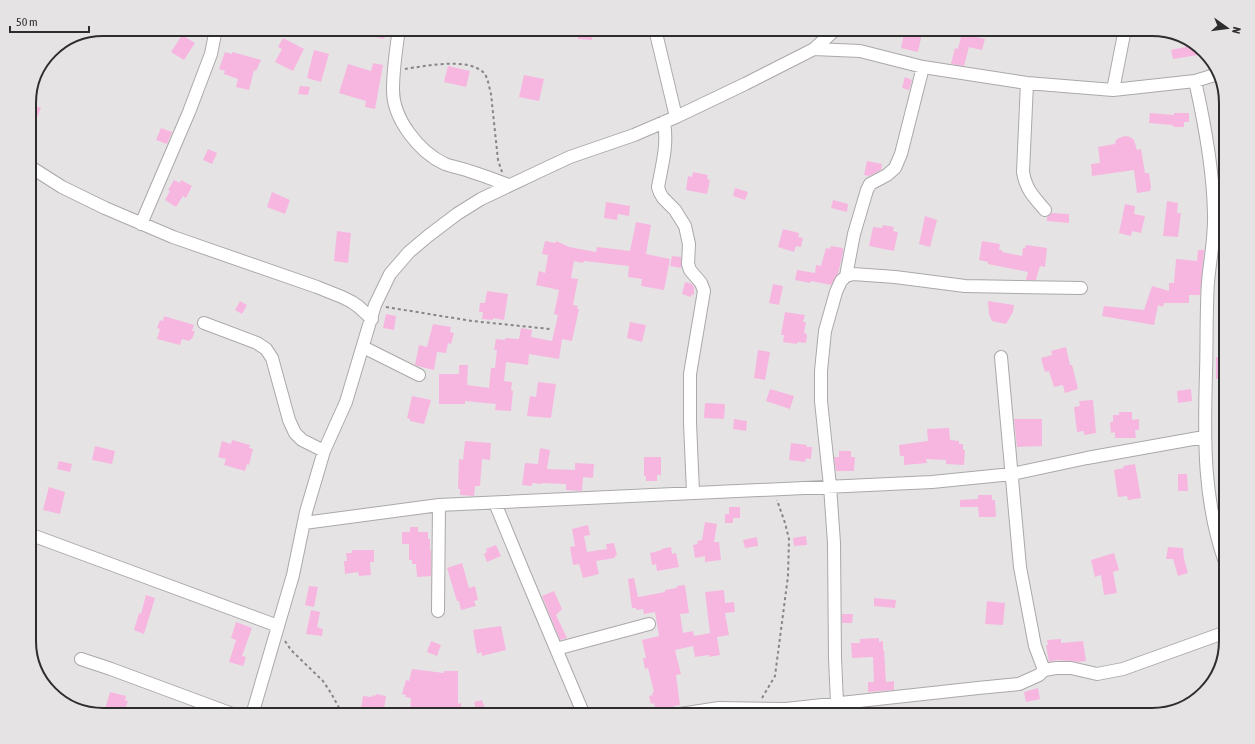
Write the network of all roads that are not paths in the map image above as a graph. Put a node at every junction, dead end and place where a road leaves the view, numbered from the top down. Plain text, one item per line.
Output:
1 (215, 36) edge
2 (398, 36) edge
3 (657, 36) edge
4 (828, 36) edge
5 (1124, 36) edge
6 (814, 49) junction
7 (923, 67) junction
8 (1213, 76) edge
9 (1195, 81) junction
10 (1027, 83) junction
11 (1113, 90) junction
12 (676, 117) junction
13 (664, 122) junction
14 (36, 170) edge
15 (509, 186) junction
16 (1045, 210) dead end
17 (141, 224) junction
18 (1213, 241) junction
19 (1219, 242) edge
20 (846, 276) junction
21 (1081, 288) dead end
22 (372, 319) junction
23 (204, 323) dead end
24 (363, 347) junction
25 (1001, 358) dead end
26 (419, 375) dead end
27 (1204, 437) junction
28 (324, 451) junction
29 (1012, 474) junction
30 (830, 486) junction
31 (693, 492) junction
32 (495, 503) junction
33 (439, 505) junction
34 (304, 523) junction
35 (36, 537) edge
36 (1219, 546) edge
37 (438, 611) dead end
38 (649, 624) dead end
39 (278, 626) junction
40 (1219, 635) edge
41 (556, 649) junction
42 (81, 659) dead end
43 (1044, 670) junction
44 (837, 703) junction
45 (216, 708) edge
46 (254, 708) edge
47 (581, 708) edge
48 (719, 708) edge
49 (755, 708) edge
50 (755, 708) edge
51 (786, 708) edge
52 (786, 708) edge

1 - 17 street
2 - 15 street
3 - 12 street
4 - 6 street
5 - 11 street
6 - 7 street
6 - 12 street
7 - 10 street
7 - 20 street
8 - 9 street
9 - 11 street
9 - 18 street
10 - 11 street
10 - 16 street
12 - 13 street
13 - 15 street
13 - 31 street
14 - 17 street
15 - 22 street
17 - 22 street
18 - 19 street
18 - 27 street
20 - 21 street
20 - 30 street
22 - 24 street
23 - 28 street
24 - 26 street
24 - 28 street
25 - 29 street
27 - 29 street
27 - 36 street
28 - 34 street
29 - 30 street
29 - 43 street
30 - 31 street
30 - 44 street
31 - 32 street
32 - 33 street
32 - 41 street
33 - 34 street
33 - 37 street
34 - 39 street
35 - 39 street
38 - 41 street
39 - 46 street
40 - 43 street
41 - 47 street
42 - 45 street
43 - 44 street
44 - 51 street
48 - 50 street
49 - 52 street

